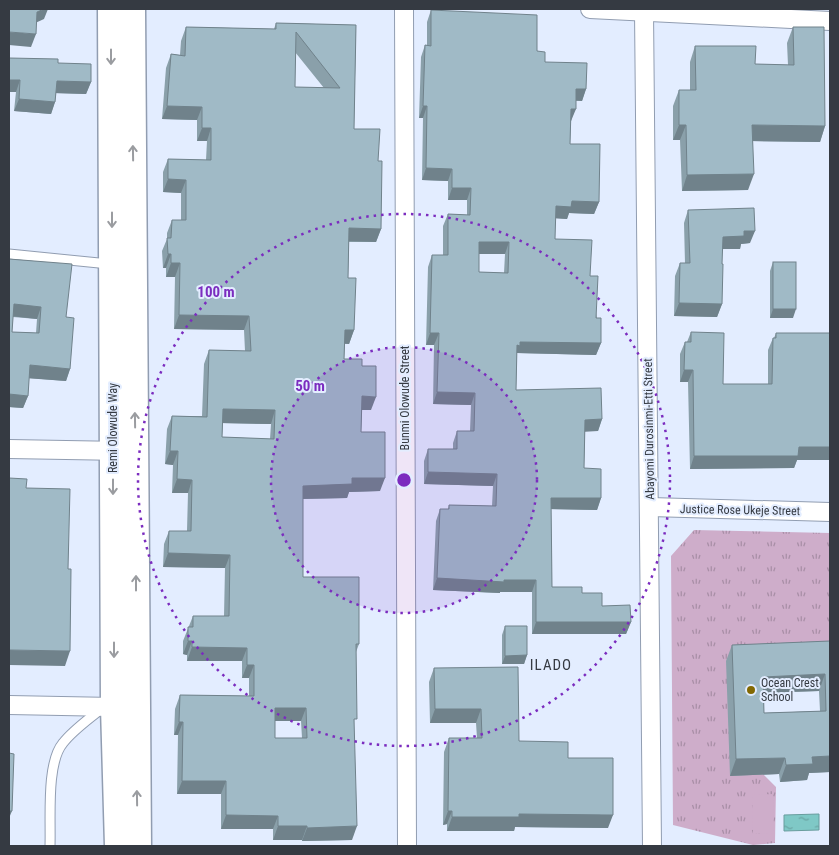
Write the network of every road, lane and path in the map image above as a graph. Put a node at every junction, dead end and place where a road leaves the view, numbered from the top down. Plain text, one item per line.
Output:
1 (111, 9) edge
2 (132, 9) edge
3 (404, 9) edge
4 (590, 9) edge
5 (644, 12) junction
6 (830, 20) edge
7 (9, 254) edge
8 (112, 264) junction
9 (9, 448) edge
10 (124, 451) junction
11 (650, 508) junction
12 (830, 512) edge
13 (9, 706) edge
14 (109, 707) junction
15 (50, 846) edge
16 (118, 846) edge
17 (138, 846) edge
18 (407, 846) edge
19 (652, 846) edge

1 -> 8 main road, Remi Olowude Way
10 -> 2 main road, Remi Olowude Way
3 - 18 street, Bunmi Olowude Street
4 - 5 street
5 - 6 street
5 - 11 street, Abayomi Durosinmi-Etti Street
7 - 8 lane
8 - 10 main road, Remi Olowude Way
9 - 10 street
10 -> 14 main road, Remi Olowude Way
17 -> 10 main road, Remi Olowude Way
11 - 12 street, Justice Rose Ukeje Street
11 - 19 street, Abayomi Durosinmi-Etti Street
13 - 14 street
14 - 15 lane
14 - 16 main road, Remi Olowude Way

